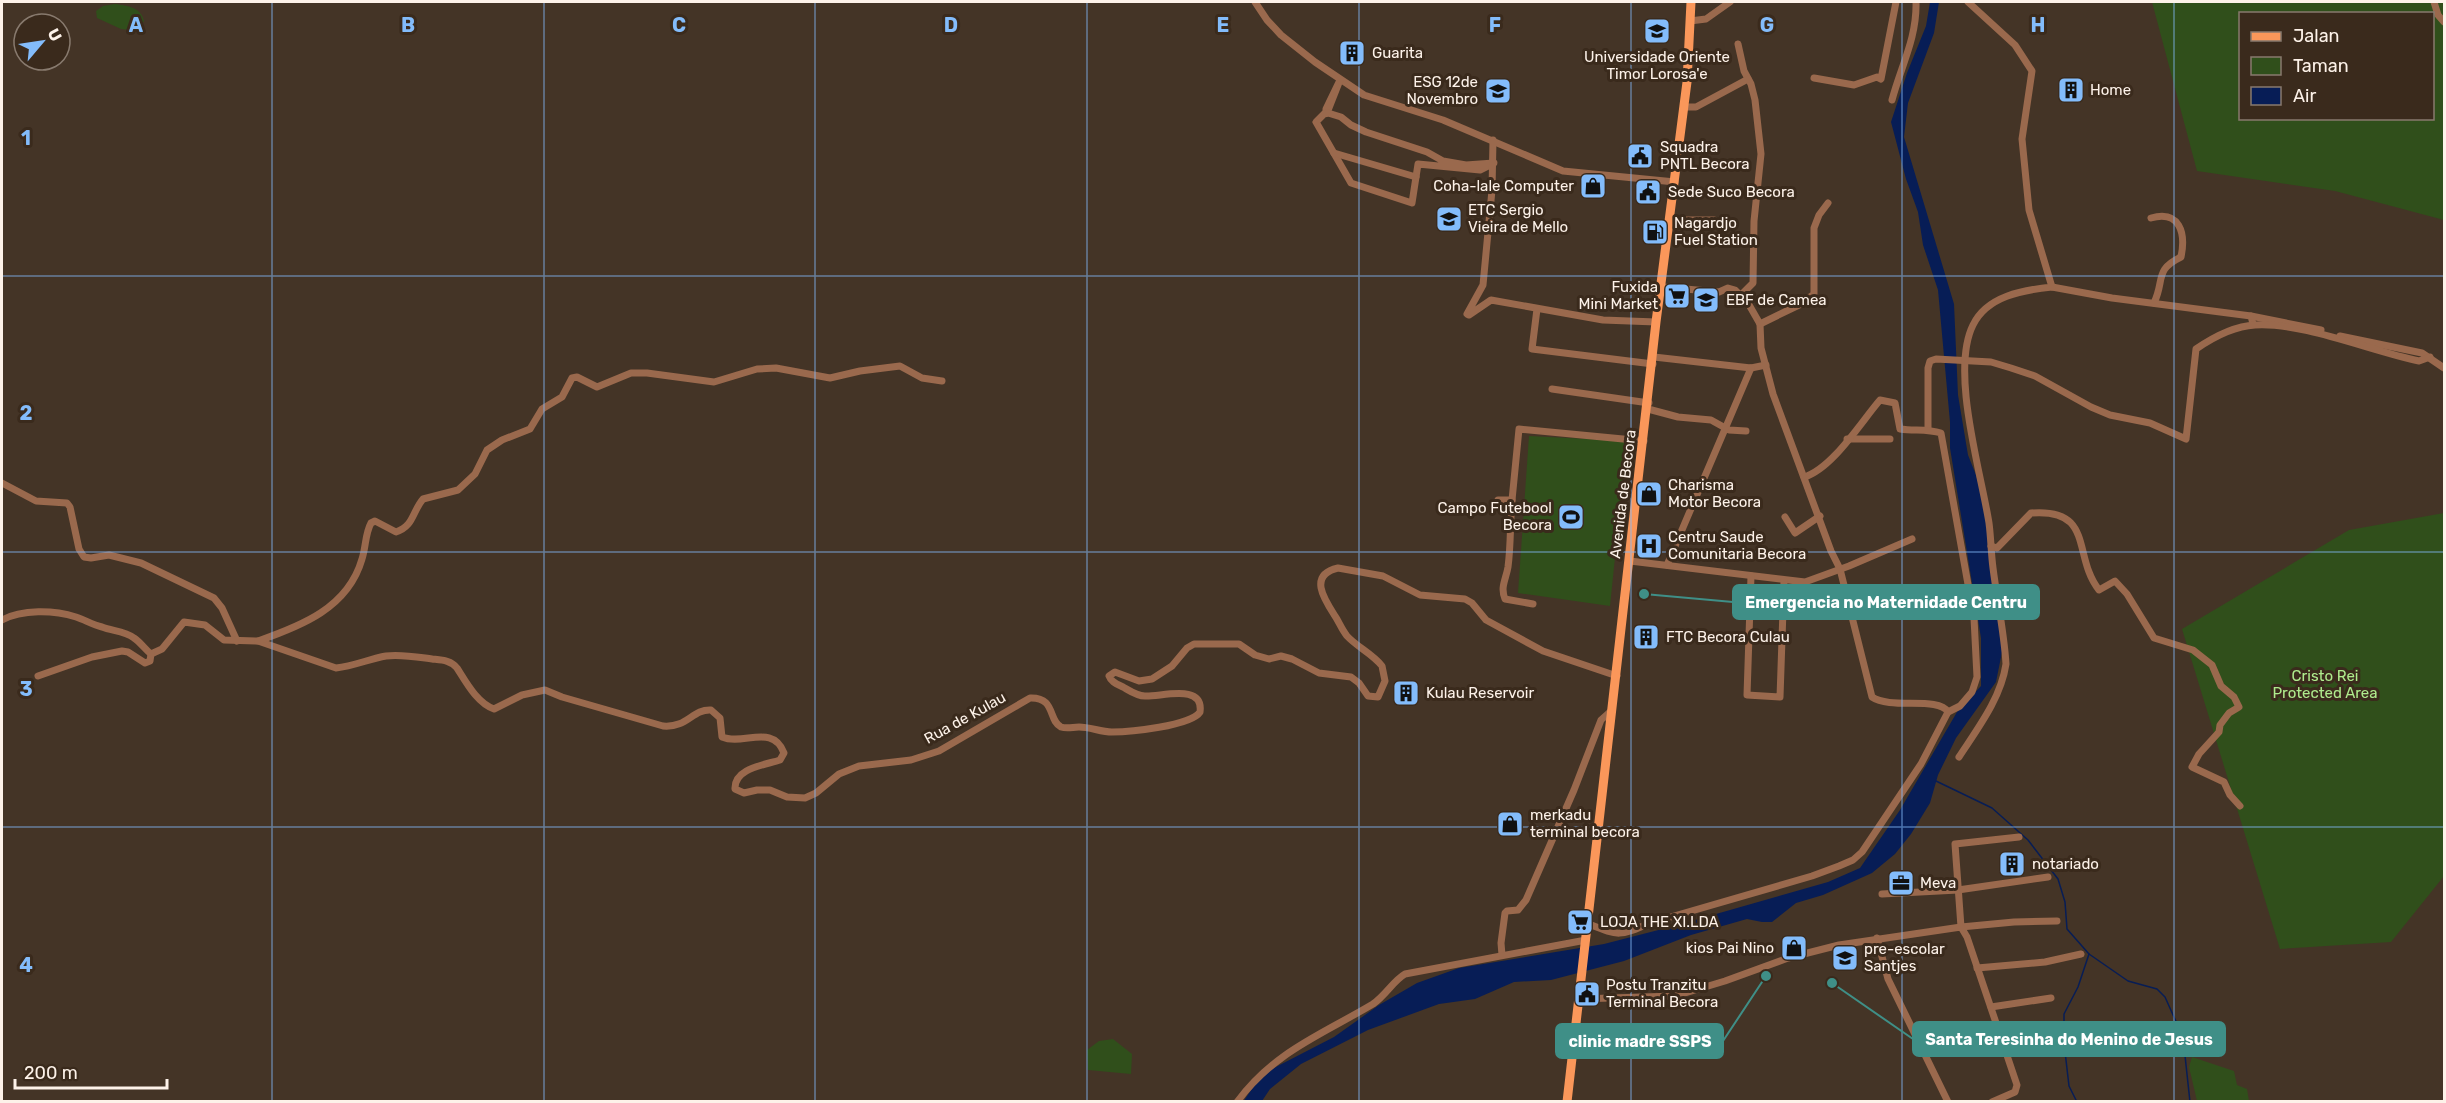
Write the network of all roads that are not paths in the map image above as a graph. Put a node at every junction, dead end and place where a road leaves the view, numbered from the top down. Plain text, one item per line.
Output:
1 (1255, 2) edge
2 (1691, 2) edge
3 (1730, 2) edge
4 (1896, 2) edge
5 (1916, 2) edge
6 (1968, 2) edge
7 (2434, 2) edge
8 (1690, 21) junction
9 (2445, 22) edge
10 (1738, 44) dead end
11 (1814, 78) dead end
12 (1748, 79) junction
13 (1892, 100) dead end
14 (1684, 107) junction
15 (1492, 140) junction
16 (1334, 153) junction
17 (1494, 163) junction
18 (1416, 177) junction
19 (1675, 182) junction
20 (1828, 204) dead end
21 (2151, 218) dead end
22 (1670, 220) junction
23 (1714, 220) dead end
24 (1663, 286) junction
25 (2052, 287) junction
26 (1742, 294) junction
27 (2154, 303) junction
28 (1538, 309) junction
29 (2251, 316) junction
30 (1656, 322) junction
31 (1760, 324) junction
32 (2253, 324) junction
33 (2430, 357) junction
34 (1654, 360) junction
35 (1961, 360) junction
36 (1766, 365) junction
37 (1751, 368) junction
38 (2445, 368) edge
39 (942, 381) dead end
40 (1552, 389) dead end
41 (1648, 406) junction
42 (1725, 428) junction
43 (1928, 429) junction
44 (1746, 431) dead end
45 (1847, 439) junction
46 (1890, 439) dead end
47 (1644, 441) junction
48 (1804, 477) junction
49 (2, 483) edge
50 (1498, 500) dead end
51 (1512, 500) junction
52 (1820, 516) junction
53 (1785, 518) dead end
54 (1912, 539) dead end
55 (1991, 546) junction
56 (1630, 561) junction
57 (1667, 565) junction
58 (1840, 569) junction
59 (1751, 576) junction
60 (1784, 581) junction
61 (1883, 592) dead end
62 (1847, 594) junction
63 (1533, 604) dead end
64 (2, 611) edge
65 (18, 614) junction
66 (2, 620) edge
67 (258, 640) junction
68 (237, 641) junction
69 (151, 654) junction
70 (38, 676) dead end
71 (1617, 676) junction
72 (1611, 711) junction
73 (1948, 712) junction
74 (1959, 757) dead end
75 (2240, 806) dead end
76 (2019, 837) dead end
77 (2048, 877) dead end
78 (1958, 890) junction
79 (1882, 894) dead end
80 (2057, 921) dead end
81 (1586, 923) junction
82 (1960, 927) junction
83 (1877, 938) junction
84 (1586, 943) junction
85 (2081, 954) dead end
86 (1502, 955) junction
87 (1977, 968) junction
88 (1580, 994) junction
89 (2051, 998) dead end
90 (1991, 1006) junction
91 (1237, 1101) edge
92 (1567, 1101) edge
93 (1948, 1101) edge
94 (1992, 1101) edge

1 - 15 street
2 - 8 main road, Avenida de Becora
3 - 8 street
4 - 11 street
5 - 13 street
6 - 25 street
7 - 9 street
8 - 14 main road, Avenida de Becora
10 - 12 street
12 - 14 street
12 - 26 street
14 - 19 main road, Avenida de Becora
15 - 17 street
15 - 19 street
16 - 17 street
16 - 18 street
16 - 18 street
17 - 18 street
17 - 28 street
19 - 22 main road, Avenida de Becora
20 - 31 street
21 - 27 street
22 - 23 street
22 - 24 main road, Avenida de Becora
24 - 26 street
24 - 30 main road, Avenida de Becora
25 - 27 street
25 - 35 street
26 - 31 street
27 - 29 street
28 - 30 street
28 - 34 street
29 - 32 street
29 - 33 street
30 - 34 main road, Avenida de Becora
31 - 36 street
32 - 33 street
32 - 35 street
33 - 38 street
34 - 37 street
34 - 41 main road, Avenida de Becora
35 - 43 street
35 - 55 street
36 - 37 street
36 - 48 street
37 - 42 street
39 - 67 street
40 - 41 street
41 - 42 street
41 - 47 main road, Avenida de Becora
42 - 44 street
42 - 57 street
43 - 45 street
43 - 73 street
45 - 46 street
45 - 48 street
47 - 51 street
47 - 56 main road, Avenida de Becora
48 - 52 street
49 - 68 street
50 - 51 street
51 - 63 street
52 - 53 street
52 - 58 street
54 - 58 street
55 - 74 street
55 - 75 street
56 - 57 street
56 - 71 main road, Avenida de Becora
57 - 59 street
58 - 60 street
58 - 62 street
59 - 60 street
59 - 60 street
61 - 62 street
62 - 73 street
64 - 65 street
65 - 66 street
65 - 69 street
67 - 68 street, Rua de Kulau
67 - 71 street, Rua de Kulau
68 - 69 street, Rua de Kulau
69 - 70 street
71 - 72 main road, Avenida de Becora
72 - 81 main road, Avenida de Becora
72 - 86 street
73 - 81 street
76 - 78 street
77 - 78 street
78 - 79 street
78 - 82 street
80 - 82 street
81 - 84 main road, Avenida de Becora
82 - 83 street
82 - 87 street
83 - 88 street
83 - 93 street
84 - 86 street
84 - 88 main road, Avenida de Becora
85 - 87 street
86 - 91 street
87 - 90 street
88 - 92 main road, Avenida de Becora
89 - 90 street
90 - 94 street

